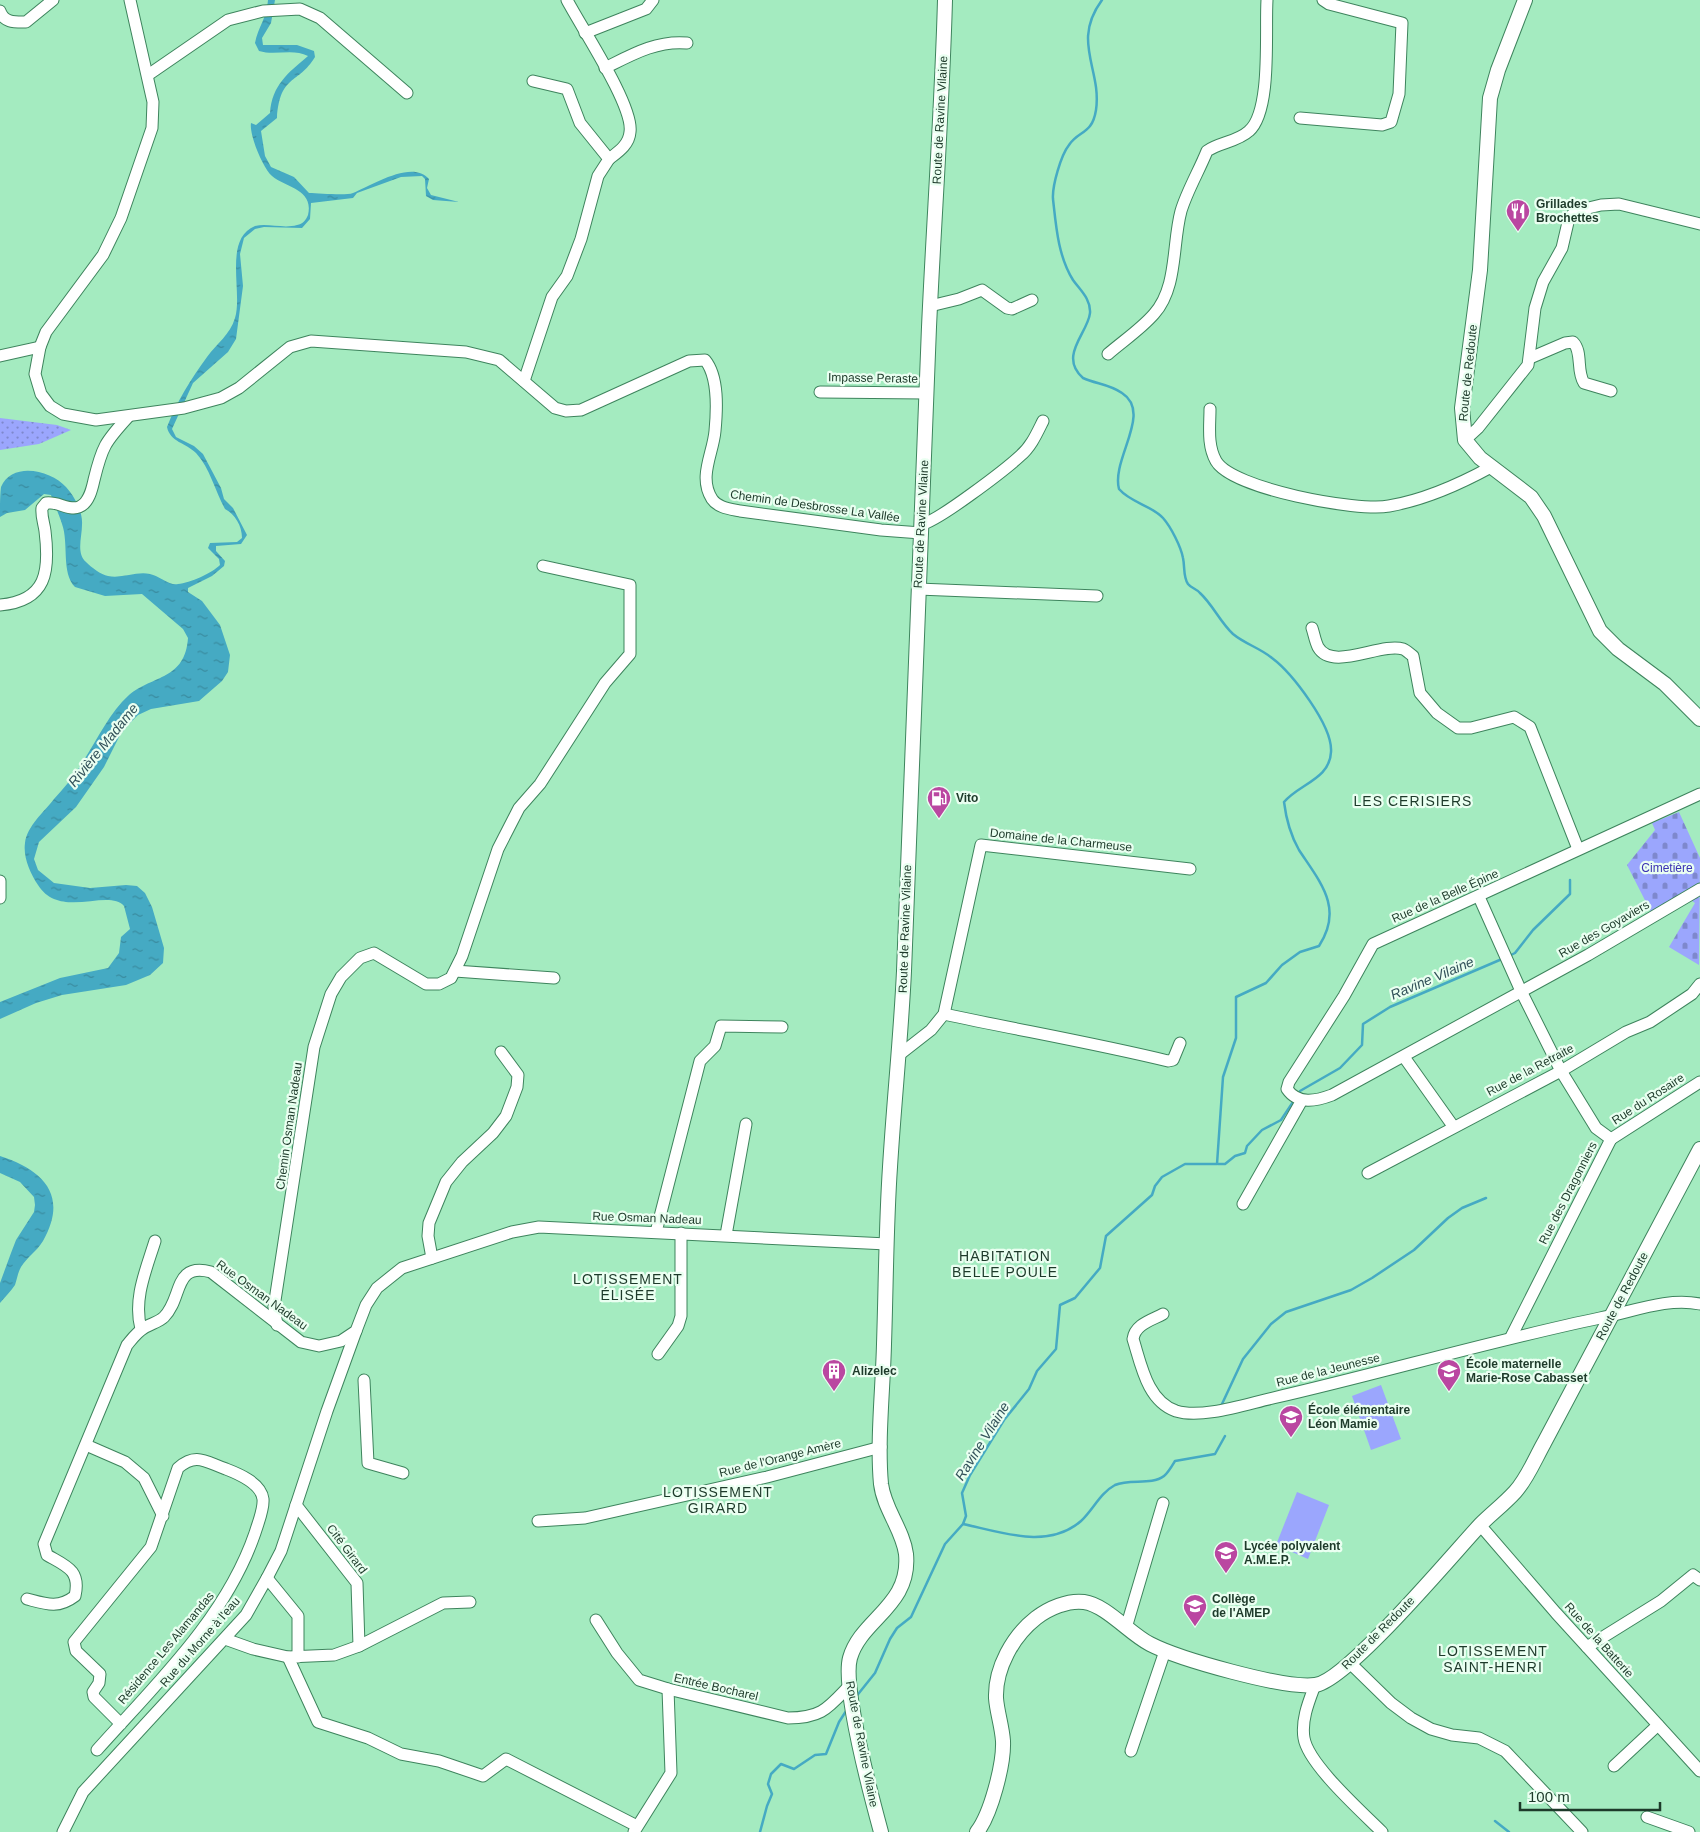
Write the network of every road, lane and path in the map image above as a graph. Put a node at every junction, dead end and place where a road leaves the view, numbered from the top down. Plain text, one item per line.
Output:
1 (53, 0) edge
2 (130, 0) edge
3 (567, 0) edge
4 (653, 0) edge
5 (945, 0) edge
6 (1267, 0) edge
7 (1323, 0) edge
8 (1525, 0) edge
9 (1358, 5) edge
10 (0, 11) edge
11 (4, 23) edge
12 (585, 33) junction
13 (687, 44) dead end
14 (605, 68) junction
15 (148, 74) junction
16 (533, 81) dead end
17 (407, 93) dead end
18 (1300, 118) dead end
19 (610, 160) junction
20 (1700, 224) edge
21 (1032, 300) dead end
22 (930, 306) junction
23 (40, 347) junction
24 (1108, 354) dead end
25 (0, 356) edge
26 (1530, 358) junction
27 (524, 382) junction
28 (1611, 391) dead end
29 (820, 392) dead end
30 (926, 393) junction
31 (1210, 409) dead end
32 (128, 417) junction
33 (1043, 421) dead end
34 (1465, 440) junction
35 (1491, 467) junction
36 (921, 528) junction
37 (543, 566) dead end
38 (918, 590) junction
39 (1097, 596) dead end
40 (0, 605) edge
41 (1312, 628) dead end
42 (1700, 719) edge
43 (1700, 794) edge
44 (1578, 849) junction
45 (1190, 869) dead end
46 (0, 882) edge
47 (1700, 889) edge
48 (1479, 897) junction
49 (0, 898) edge
50 (455, 971) junction
51 (554, 978) dead end
52 (1700, 984) edge
53 (1520, 991) junction
54 (944, 1014) junction
55 (782, 1027) dead end
56 (1180, 1043) dead end
57 (501, 1052) dead end
58 (899, 1055) junction
59 (1404, 1057) junction
60 (1561, 1072) junction
61 (1700, 1082) edge
62 (1302, 1100) junction
63 (746, 1124) dead end
64 (1453, 1126) junction
65 (1611, 1139) junction
66 (1700, 1148) edge
67 (1368, 1173) dead end
68 (1244, 1204) dead end
69 (656, 1232) junction
70 (680, 1233) junction
71 (726, 1235) junction
72 (155, 1241) dead end
73 (887, 1244) junction
74 (432, 1258) junction
75 (1700, 1304) edge
76 (1164, 1314) dead end
77 (1611, 1316) junction
78 (276, 1325) junction
79 (141, 1329) junction
80 (356, 1332) junction
81 (1511, 1337) junction
82 (658, 1354) dead end
83 (364, 1380) dead end
84 (86, 1445) junction
85 (881, 1447) junction
86 (403, 1473) dead end
87 (1163, 1503) dead end
88 (296, 1505) junction
89 (163, 1516) junction
90 (538, 1522) dead end
91 (1480, 1525) junction
92 (1698, 1575) edge
93 (267, 1578) junction
94 (27, 1599) dead end
95 (470, 1602) dead end
96 (596, 1620) dead end
97 (1126, 1628) junction
98 (224, 1638) junction
99 (188, 1646) junction
100 (359, 1646) junction
101 (1587, 1647) junction
102 (1165, 1650) junction
103 (293, 1657) junction
104 (206, 1659) junction
105 (1350, 1663) junction
106 (1315, 1685) junction
107 (668, 1689) junction
108 (850, 1689) junction
109 (121, 1724) junction
110 (1658, 1725) junction
111 (98, 1750) dead end
112 (1131, 1751) dead end
113 (1614, 1766) dead end
114 (1700, 1771) edge
115 (1647, 1817) dead end
116 (636, 1829) edge
117 (63, 1832) edge
118 (881, 1832) edge
119 (977, 1832) edge
120 (1382, 1832) edge
121 (1582, 1832) edge
122 (1689, 1832) edge

1 - 11 street
2 - 15 street, Chemin de Desbrosse La Vallée
3 - 12 street
4 - 12 street
5 - 22 main road, Route de Ravine Vilaine
6 - 24 street
7 - 9 street
8 - 34 main road, Route de Redoute
9 - 18 street
10 - 11 street
12 - 14 street
13 - 14 street
14 - 19 street
15 - 17 street
15 - 23 street, Chemin de Desbrosse La Vallée
16 - 19 street
19 - 27 street
20 - 26 street
21 - 22 street
22 - 30 main road, Route de Ravine Vilaine
23 - 25 street
23 - 32 street, Chemin de Desbrosse La Vallée
26 - 28 street
26 - 34 street
27 - 32 street, Chemin de Desbrosse La Vallée
27 - 36 street, Chemin de Desbrosse La Vallée
29 - 30 street, Impasse Peraste
30 - 36 main road, Route de Ravine Vilaine
31 - 35 street
32 - 40 street
33 - 36 street
34 - 35 main road, Route de Redoute
35 - 42 main road, Route de Redoute
36 - 38 main road, Route de Ravine Vilaine
37 - 50 street
38 - 39 street
38 - 58 main road, Route de Ravine Vilaine
41 - 44 street
43 - 44 street, Rue de la Belle Épine
44 - 48 street, Rue de la Belle Épine
45 - 54 street, Domaine de la Charmeuse
46 - 49 street
47 - 53 street, Rue des Goyaviers
48 - 53 street, Rue des Dragonniers
48 - 62 street, Rue de la Belle Épine
50 - 51 street
50 - 78 street, Chemin Osman Nadeau
52 - 60 street, Rue de la Retraite
53 - 59 street, Rue des Goyaviers
53 - 60 street, Rue des Dragonniers
54 - 56 street
54 - 58 street
55 - 69 street
57 - 74 street
58 - 73 main road, Route de Ravine Vilaine
59 - 62 street, Rue des Goyaviers
59 - 64 street
60 - 64 street, Rue de la Retraite
60 - 65 street, Rue des Dragonniers
61 - 65 street, Rue du Rosaire
62 - 68 street
63 - 71 street
64 - 67 street, Rue de la Retraite
65 - 81 street, Rue des Dragonniers
66 - 77 main road, Route de Redoute
69 - 70 street, Rue Osman Nadeau
69 - 74 street, Rue Osman Nadeau
70 - 71 street, Rue Osman Nadeau
70 - 82 street
71 - 73 street, Rue Osman Nadeau
72 - 79 street
73 - 85 main road, Route de Ravine Vilaine
74 - 80 street, Rue Osman Nadeau
75 - 77 street, Rue de la Jeunesse
76 - 81 street, Rue de la Jeunesse
77 - 81 street, Rue de la Jeunesse
77 - 91 main road, Route de Redoute
78 - 79 street, Rue Osman Nadeau
78 - 80 street, Rue Osman Nadeau
79 - 84 street, Rue Osman Nadeau
80 - 88 street, Rue du Morne à l'eau
83 - 86 street
84 - 89 street
84 - 94 street, Rue Osman Nadeau
85 - 90 street, Rue de l'Orange Amère
85 - 108 main road, Route de Ravine Vilaine
87 - 97 street
88 - 93 street, Rue du Morne à l'eau
88 - 100 street, Cité Girard
89 - 99 street, Résidence Les Alamandas
89 - 109 street, Résidence Les Alamandas
91 - 101 street, Rue de la Batterie
91 - 105 main road, Route de Redoute
92 - 101 street
93 - 98 street, Rue du Morne à l'eau
93 - 103 street
95 - 100 street
96 - 107 street, Entrée Bocharel
97 - 102 main road
97 - 119 main road
98 - 103 street
98 - 104 street, Rue du Morne à l'eau
99 - 104 street
99 - 109 street, Résidence Les Alamandas
100 - 103 street
101 - 110 street, Rue de la Batterie
102 - 106 main road
102 - 112 street
103 - 116 street
104 - 117 street, Rue du Morne à l'eau
105 - 106 main road, Route de Redoute
105 - 121 street
106 - 120 street
107 - 108 street, Entrée Bocharel
107 - 116 street
108 - 118 main road, Route de Ravine Vilaine
109 - 111 street, Résidence Les Alamandas
110 - 113 street
110 - 114 street, Rue de la Batterie
115 - 122 street

